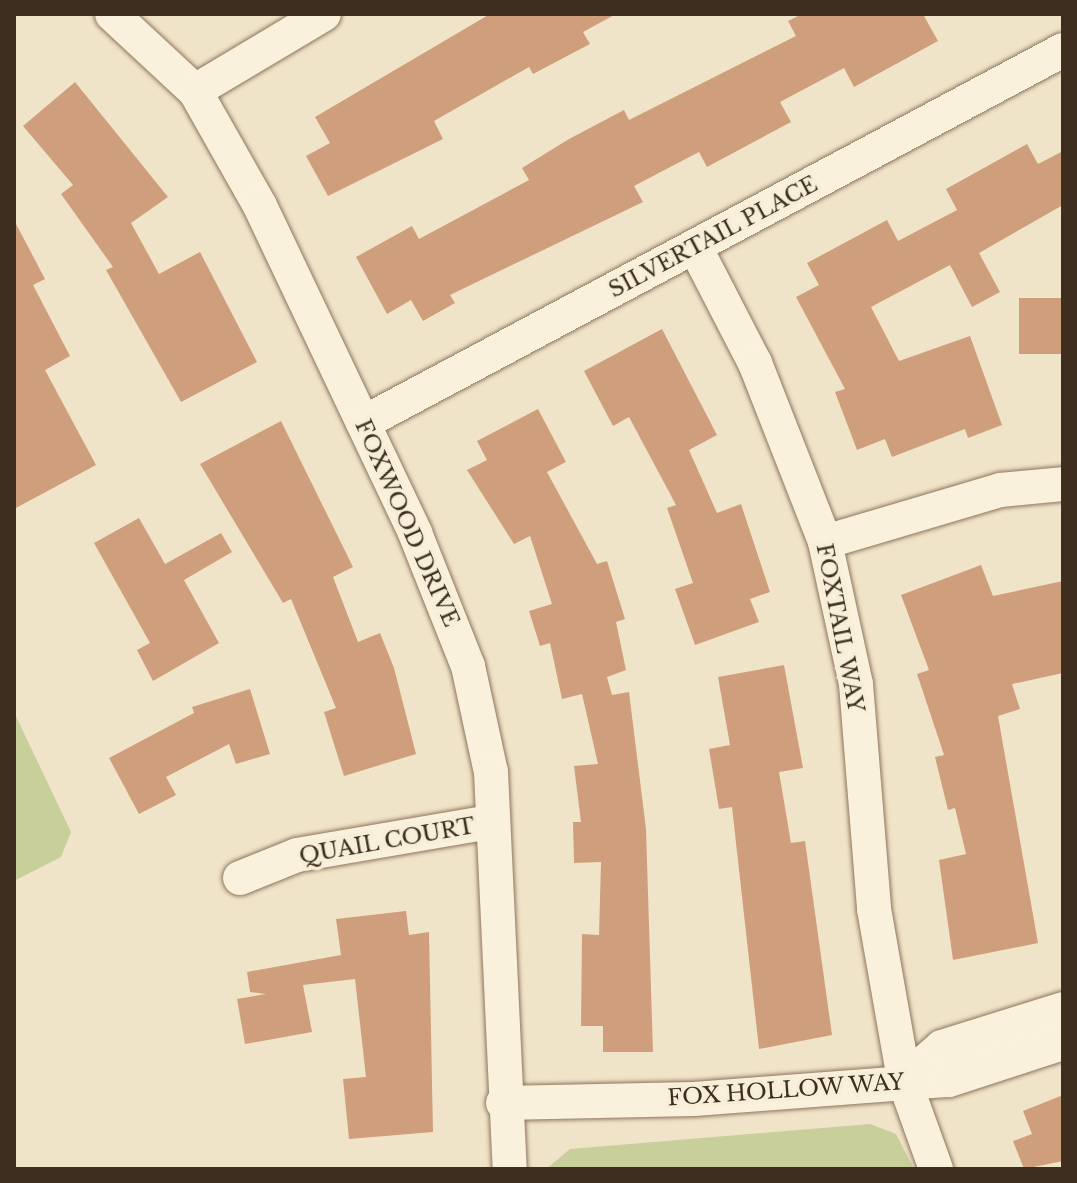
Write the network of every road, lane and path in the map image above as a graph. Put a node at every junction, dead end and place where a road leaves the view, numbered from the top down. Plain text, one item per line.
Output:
1 (112, 14) edge
2 (324, 14) edge
3 (1063, 50) edge
4 (195, 91) junction
5 (695, 247) junction
6 (363, 423) junction
7 (1063, 484) edge
8 (825, 542) junction
9 (490, 822) junction
10 (240, 878) dead end
11 (1063, 1009) edge
12 (1063, 1043) edge
13 (904, 1080) junction
14 (503, 1103) junction
15 (510, 1169) edge
16 (936, 1169) edge

1 - 4 street, FOXWOOD DRIVE
2 - 4 street
3 - 5 street, SILVERTAIL PLACE
4 - 6 street, FOXWOOD DRIVE
5 - 6 street, SILVERTAIL PLACE
5 - 8 street, FOXTAIL WAY
6 - 9 street, FOXWOOD DRIVE
7 - 8 street
8 - 13 street, FOXTAIL WAY
9 - 10 street, QUAIL COURT
9 - 14 street, FOXWOOD DRIVE
11 - 13 street
12 - 13 street, FOX HOLLOW WAY
13 - 14 street, FOX HOLLOW WAY
13 - 16 street, FOXTAIL WAY
14 - 15 street, FOXWOOD DRIVE

